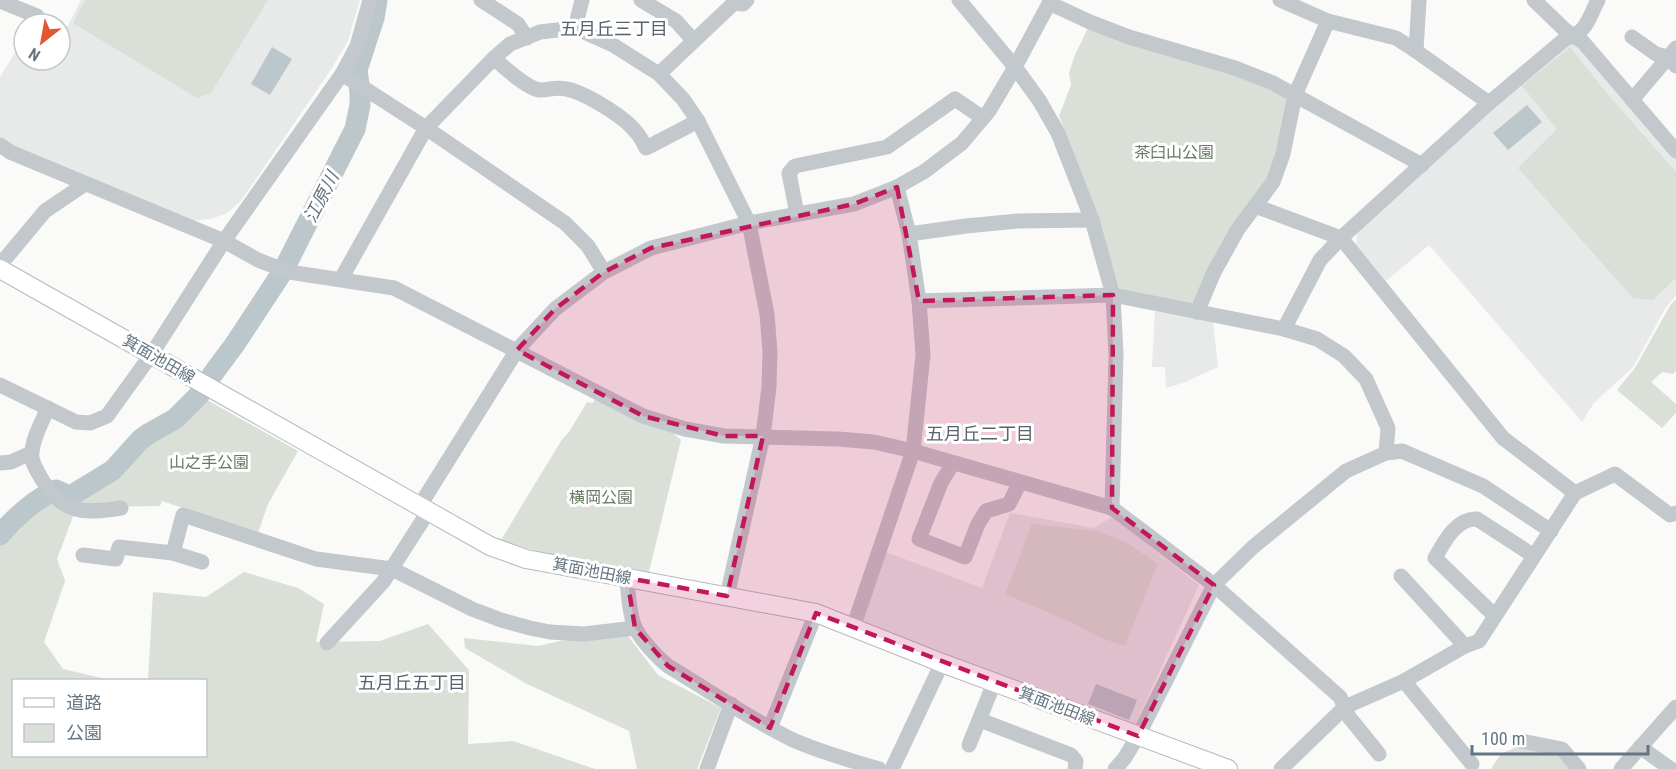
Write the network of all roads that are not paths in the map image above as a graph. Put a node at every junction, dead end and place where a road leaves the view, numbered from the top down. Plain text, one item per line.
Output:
1 (370, 0) edge
2 (481, 0) edge
3 (582, 0) edge
4 (640, 0) edge
5 (959, 0) edge
6 (1280, 0) edge
7 (1419, 0) edge
8 (1534, 0) edge
9 (1598, 0) edge
10 (0, 1) edge
11 (737, 1) edge
12 (1050, 2) edge
13 (27, 12) edge
14 (1328, 21) junction
15 (575, 28) junction
16 (1574, 36) junction
17 (1632, 37) dead end
18 (527, 38) junction
19 (693, 40) junction
20 (1416, 51) junction
21 (494, 57) junction
22 (1673, 57) edge
23 (1015, 67) junction
24 (342, 74) junction
25 (659, 74) junction
26 (1295, 95) junction
27 (1632, 100) junction
28 (1489, 103) junction
29 (982, 118) junction
30 (698, 121) junction
31 (426, 128) junction
32 (0, 145) edge
33 (1676, 151) edge
34 (1422, 165) junction
35 (85, 184) junction
36 (897, 188) junction
37 (1255, 206) junction
38 (796, 214) junction
39 (1092, 220) junction
40 (749, 223) junction
41 (909, 234) junction
42 (1341, 238) junction
43 (224, 241) junction
44 (0, 267) edge
45 (604, 272) junction
46 (340, 279) junction
47 (1113, 294) junction
48 (920, 300) junction
49 (1197, 312) junction
50 (1284, 330) junction
51 (517, 350) junction
52 (151, 355) junction
53 (0, 386) edge
54 (48, 408) junction
55 (763, 436) junction
56 (913, 451) junction
57 (31, 453) junction
58 (1386, 453) junction
59 (0, 463) edge
60 (953, 463) junction
61 (1020, 482) junction
62 (1575, 493) junction
63 (121, 508) dead end
64 (1112, 508) junction
65 (424, 510) junction
66 (1676, 513) edge
67 (1551, 531) junction
68 (173, 553) junction
69 (83, 555) dead end
70 (1534, 556) junction
71 (202, 562) dead end
72 (392, 569) junction
73 (1401, 576) dead end
74 (627, 578) junction
75 (1214, 585) junction
76 (727, 596) junction
77 (816, 613) junction
78 (1495, 616) junction
79 (635, 628) junction
80 (853, 628) junction
81 (327, 643) dead end
82 (1465, 646) junction
83 (942, 663) junction
84 (1404, 681) junction
85 (994, 683) junction
86 (731, 704) junction
87 (1345, 707) junction
88 (1676, 707) edge
89 (980, 720) junction
90 (770, 728) junction
91 (1138, 736) junction
92 (1521, 741) dead end
93 (969, 746) dead end
94 (1640, 747) junction
95 (1379, 754) dead end
96 (1472, 764) dead end
97 (707, 769) edge
98 (879, 769) edge
99 (892, 769) edge
100 (1075, 769) edge
101 (1115, 769) edge
102 (1228, 769) edge
103 (1281, 769) edge
104 (1579, 769) edge
105 (1621, 769) edge
106 (1671, 769) edge

1 - 24 street
2 - 18 street
3 - 15 street
4 - 19 street
5 - 23 street
6 - 14 street
7 - 20 street
8 - 16 street
9 - 16 street
10 - 13 street
11 - 19 street
12 - 23 street
12 - 26 street
14 - 20 street
14 - 26 street
15 - 18 street
15 - 25 street
16 - 27 street
16 - 28 street
17 - 22 street
18 - 21 street
19 - 25 street
20 - 28 street
21 - 30 street
21 - 31 street
22 - 27 street
23 - 29 street
23 - 39 street
24 - 31 street
24 - 43 street
25 - 30 street
26 - 34 street
26 - 37 street
27 - 33 street
28 - 34 street
29 - 36 street
29 - 38 street
30 - 40 street
31 - 45 street
31 - 46 street
32 - 35 street
34 - 42 street
35 - 43 street
35 - 44 street
36 - 38 street
36 - 41 street
37 - 42 street
37 - 49 street
38 - 40 street
39 - 41 street
39 - 47 street
40 - 45 street
40 - 55 street
41 - 48 street
42 - 50 street
42 - 62 street
43 - 46 street
43 - 52 street
44 - 52 main road, 箕面池田線
45 - 51 street
46 - 51 street
47 - 48 street
47 - 49 street
47 - 64 street
48 - 56 street
49 - 50 street
50 - 58 street
51 - 55 street
51 - 65 street
52 - 54 street
52 - 65 main road, 箕面池田線
53 - 54 street
54 - 57 street
55 - 56 street
55 - 76 street
56 - 60 street
56 - 80 street
57 - 59 street
57 - 63 street
58 - 67 street
58 - 75 street
60 - 61 street
60 - 61 street
61 - 64 street
62 - 66 street
62 - 67 street
64 - 75 street
65 - 72 street
65 - 74 main road, 箕面池田線
67 - 70 street
68 - 69 street
68 - 71 street
68 - 72 street
70 - 78 street
70 - 78 street
72 - 79 street
72 - 81 street
73 - 82 street
74 - 76 main road, 箕面池田線
74 - 79 street
75 - 87 street
75 - 91 street
76 - 77 main road, 箕面池田線
77 - 80 main road, 箕面池田線
77 - 90 street
78 - 82 street
79 - 86 street
80 - 83 main road, 箕面池田線
82 - 84 street
83 - 85 main road, 箕面池田線
83 - 99 street
84 - 87 street
84 - 96 street
85 - 89 street
85 - 91 main road, 箕面池田線
86 - 90 street
86 - 97 street
87 - 95 street
87 - 103 street
88 - 94 street
89 - 93 street
89 - 100 street
90 - 98 street
91 - 101 street
91 - 102 main road, 箕面池田線
92 - 104 street
94 - 105 street
94 - 106 street

